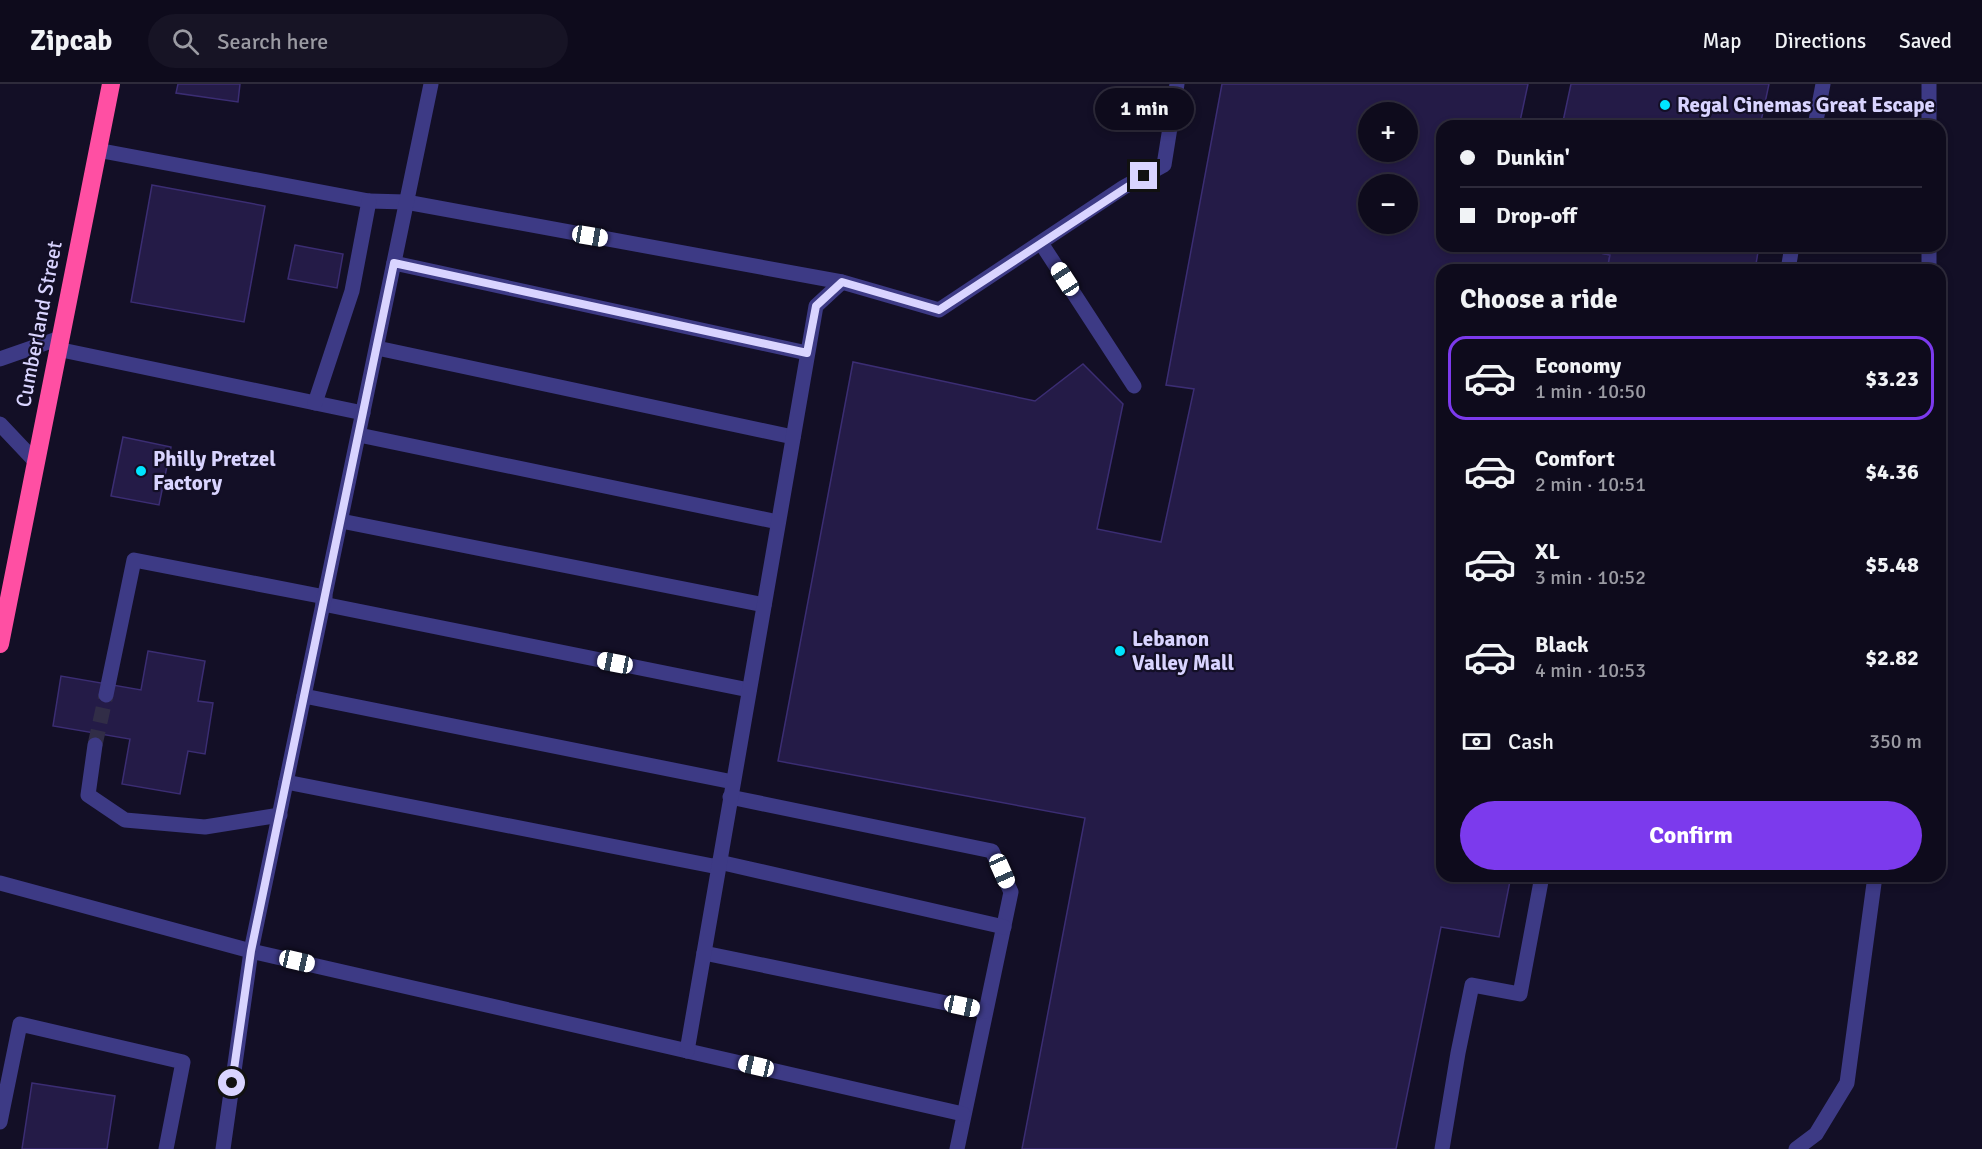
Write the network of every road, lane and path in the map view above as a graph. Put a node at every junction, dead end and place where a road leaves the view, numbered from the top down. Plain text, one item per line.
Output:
1 (111, 84) edge
2 (431, 84) edge
3 (1177, 84) edge
4 (1823, 84) edge
5 (1929, 84) edge
6 (1816, 120) edge
7 (1929, 120) edge
8 (97, 150) junction
9 (369, 201) junction
10 (406, 202) junction
11 (1041, 243) junction
12 (394, 263) junction
13 (842, 282) junction
14 (58, 344) junction
15 (376, 348) junction
16 (807, 353) junction
17 (0, 359) edge
18 (1134, 386) dead end
19 (315, 403) junction
20 (363, 413) junction
21 (0, 424) edge
22 (358, 435) junction
23 (793, 437) junction
24 (35, 461) junction
25 (341, 521) junction
26 (778, 522) junction
27 (324, 600) junction
28 (764, 605) junction
29 (0, 644) edge
30 (749, 690) junction
31 (106, 695) tunnel mouth
32 (304, 696) junction
33 (95, 745) tunnel mouth
34 (286, 782) junction
35 (732, 789) junction
36 (280, 815) junction
37 (719, 865) junction
38 (1541, 882) edge
39 (1874, 882) edge
40 (0, 883) edge
41 (1004, 927) junction
42 (251, 951) junction
43 (704, 953) junction
44 (985, 1011) junction
45 (687, 1051) junction
46 (963, 1114) junction
47 (0, 1122) edge
48 (166, 1149) edge
49 (223, 1149) edge
50 (957, 1149) edge
51 (1442, 1149) edge
52 (1796, 1149) edge

1 - 8 highway, Cumberland Street
2 - 10 lane
3 - 11 lane
4 - 6 lane
5 - 7 lane
8 - 9 lane
8 - 14 highway, Cumberland Street
9 - 10 lane
9 - 19 lane
10 - 12 lane
10 - 13 lane
11 - 13 lane
11 - 18 lane
12 - 15 lane
12 - 16 lane
13 - 16 lane
14 - 17 lane
14 - 19 lane
14 - 24 highway, Cumberland Street
15 - 20 lane
15 - 23 lane
16 - 23 lane
19 - 20 lane
20 - 22 lane
21 - 24 lane
22 - 25 lane
22 - 26 lane
23 - 26 lane
24 - 29 highway, Cumberland Street
25 - 27 lane
25 - 28 lane
26 - 28 lane
27 - 30 lane
27 - 31 lane
27 - 32 lane
28 - 30 lane
30 - 35 lane
32 - 34 lane
32 - 35 lane
33 - 36 lane
34 - 36 lane
34 - 37 lane
35 - 37 lane
35 - 41 lane
36 - 42 lane
37 - 41 lane
37 - 43 lane
38 - 51 lane
39 - 52 lane
40 - 42 lane
41 - 44 lane
42 - 45 lane
42 - 49 lane
43 - 44 lane
43 - 45 lane
44 - 46 lane
45 - 46 lane
46 - 50 lane
47 - 48 lane

